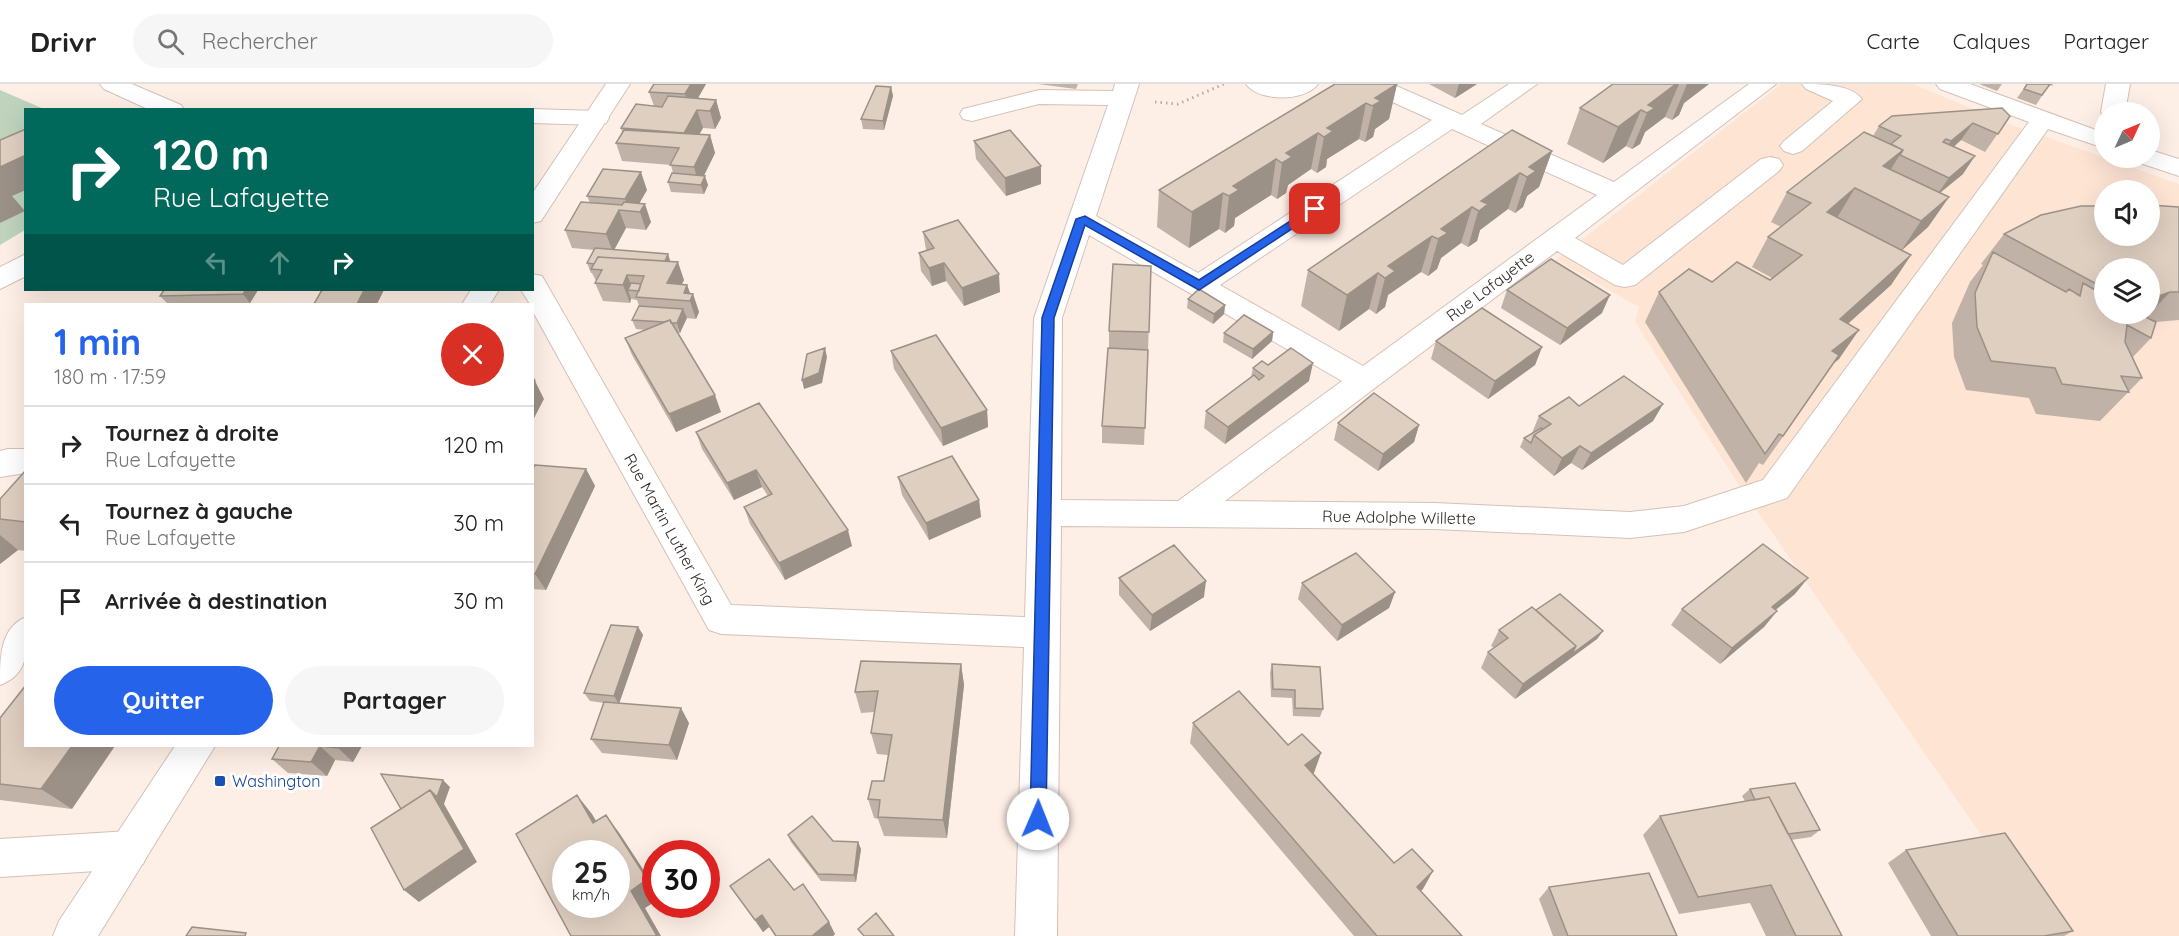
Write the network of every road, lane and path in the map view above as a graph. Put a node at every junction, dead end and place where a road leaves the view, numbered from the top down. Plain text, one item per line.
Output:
1 (112, 84) edge
2 (618, 84) edge
3 (1225, 84) edge
4 (1258, 84) edge
5 (1306, 84) edge
6 (1372, 84) edge
7 (1525, 84) edge
8 (1764, 84) edge
9 (1814, 84) edge
10 (1948, 84) edge
11 (2118, 84) edge
12 (1124, 91) edge
13 (1858, 92) edge
14 (2115, 102) edge
15 (167, 108) edge
16 (972, 114) dead end
17 (534, 116) edge
18 (597, 117) junction
19 (2044, 118) junction
20 (1457, 122) junction
21 (2094, 137) edge
22 (1793, 146) dead end
23 (2160, 162) edge
24 (1770, 165) dead end
25 (2179, 168) edge
26 (1615, 193) junction
27 (534, 212) edge
28 (1081, 219) junction
29 (1554, 238) junction
30 (24, 264) edge
31 (0, 280) edge
32 (1199, 286) junction
33 (534, 287) edge
34 (1364, 380) junction
35 (24, 461) edge
36 (0, 465) edge
37 (1044, 513) junction
38 (1184, 514) junction
39 (1042, 633) junction
40 (24, 635) edge
41 (0, 669) edge
42 (195, 747) edge
43 (129, 850) junction
44 (0, 858) edge
45 (74, 936) edge
46 (1036, 936) edge

1 - 15 street
2 - 18 street
3 - 12 path
4 - 5 street
6 - 20 street
7 - 20 street
8 - 26 street, Rue Lafayette
9 - 13 street
10 - 19 street
11 - 14 street
12 - 16 street
12 - 28 street
13 - 22 street
17 - 18 street
18 - 27 street
19 - 21 street
19 - 38 street, Rue Adolphe Willette
20 - 26 street
20 - 32 street
23 - 25 street
24 - 29 street
26 - 29 street, Rue Lafayette
28 - 32 street
28 - 37 street
29 - 34 street, Rue Lafayette
30 - 31 street
32 - 34 street
33 - 39 street, Rue Martin Luther King
34 - 38 street, Rue Lafayette
35 - 36 street
37 - 38 street, Rue Adolphe Willette
37 - 39 street
39 - 46 street
40 - 41 street
42 - 43 street
43 - 44 street
43 - 45 street

